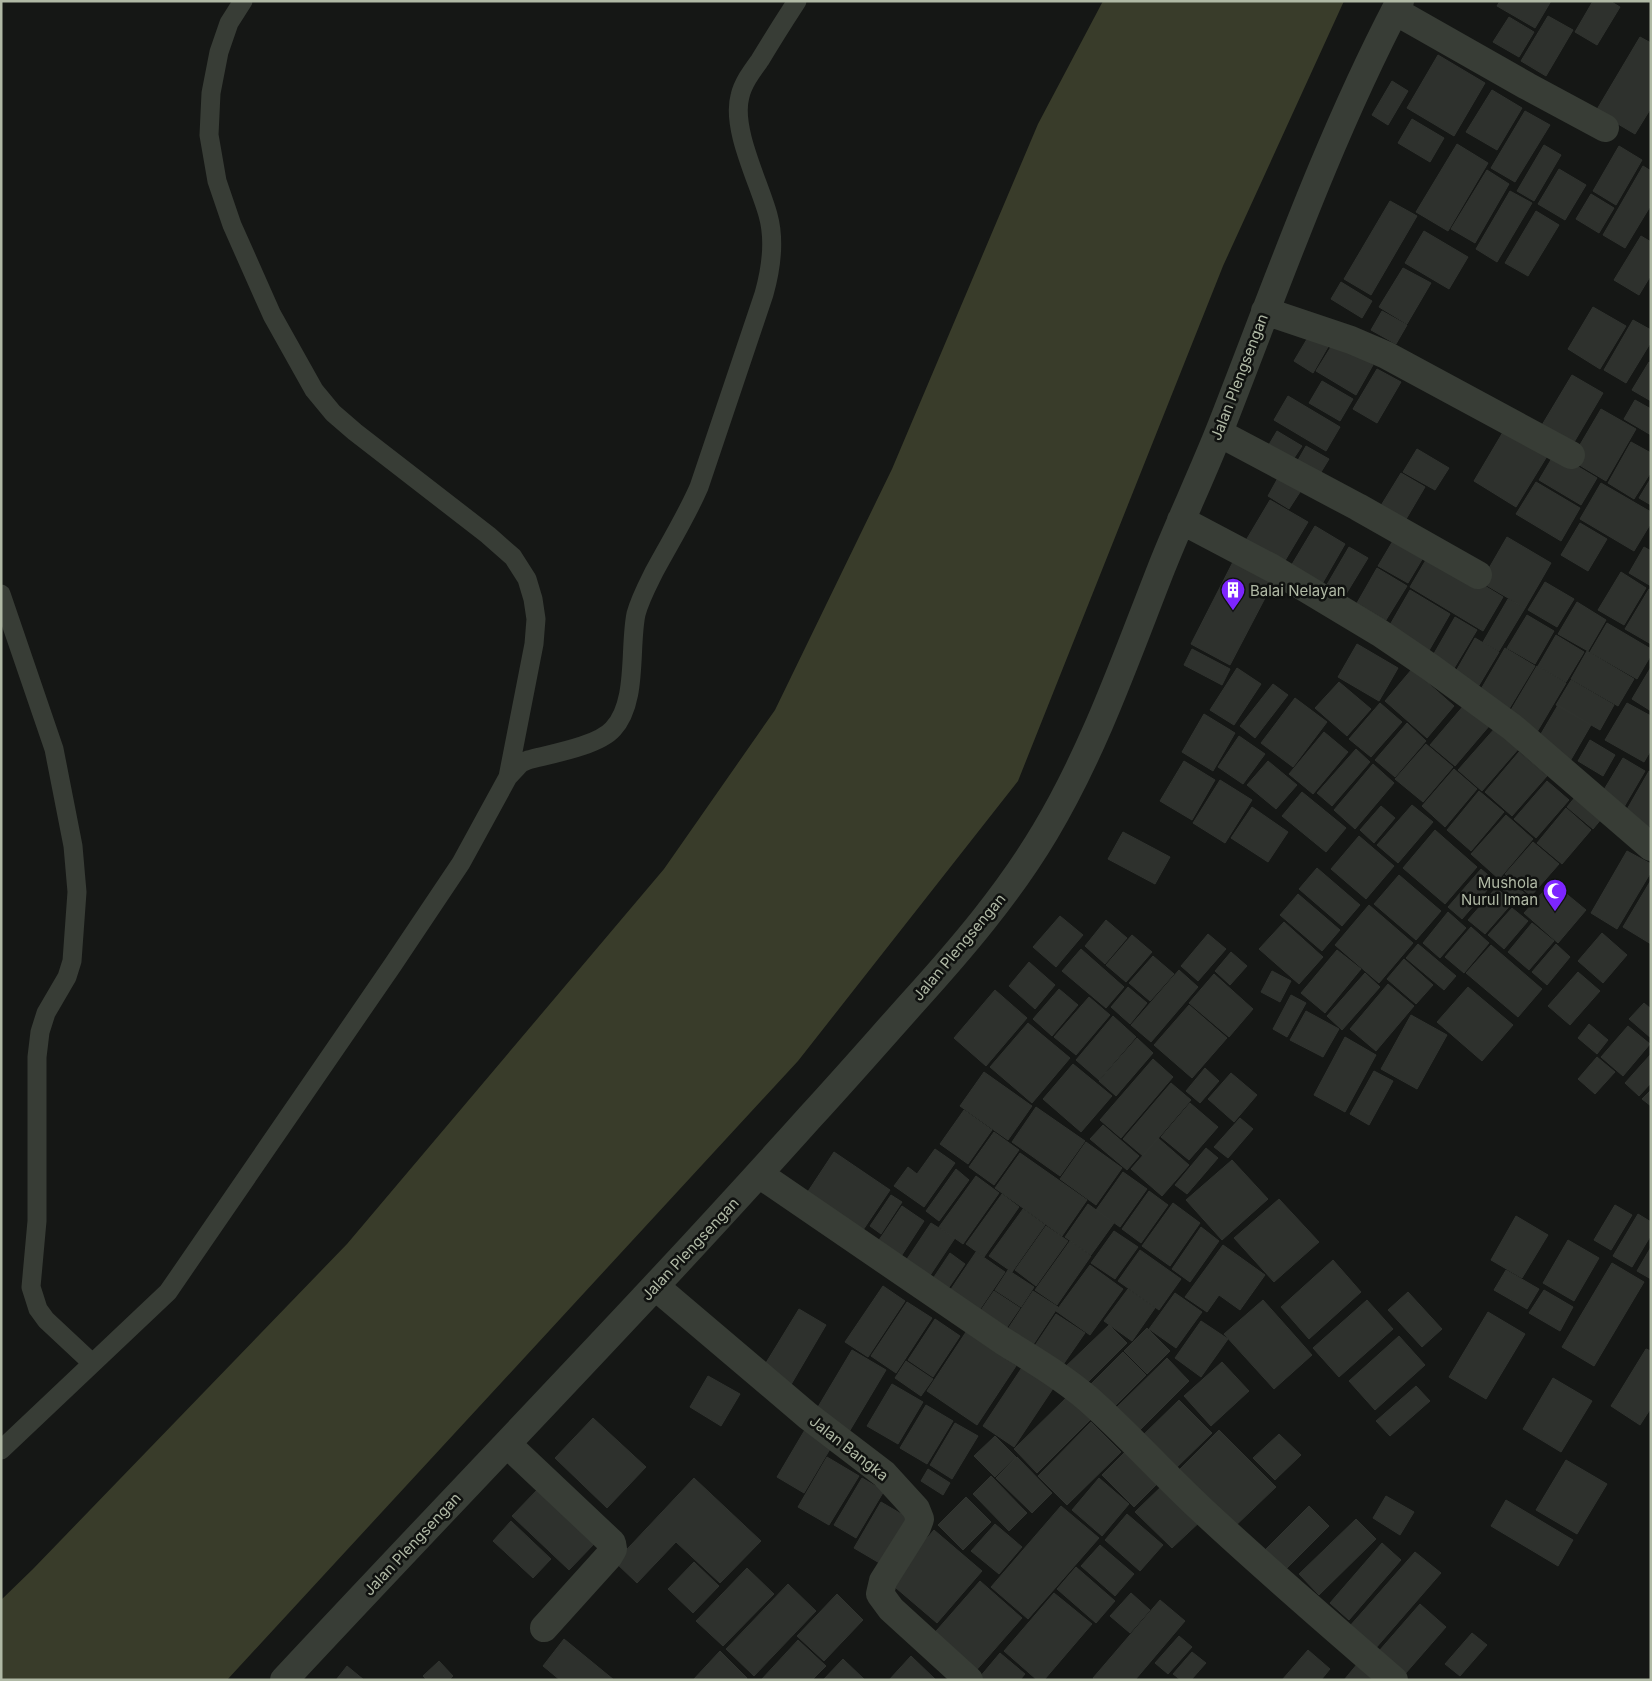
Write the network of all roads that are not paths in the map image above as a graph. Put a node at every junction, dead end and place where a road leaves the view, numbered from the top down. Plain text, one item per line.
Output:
1 (243, 1) edge
2 (797, 1) edge
3 (1398, 6) edge
4 (1605, 128) dead end
5 (1265, 311) junction
6 (1219, 433) junction
7 (1571, 455) dead end
8 (1181, 520) junction
9 (1478, 574) dead end
10 (1, 594) edge
11 (508, 777) junction
12 (1651, 847) edge
13 (759, 1174) junction
14 (656, 1287) junction
15 (92, 1363) junction
16 (507, 1444) junction
17 (1, 1450) edge
18 (544, 1628) dead end
19 (287, 1679) edge
20 (969, 1680) edge
21 (1394, 1680) edge

1 - 11 lane
2 - 11 lane
3 - 4 street
3 - 5 street, Jalan Plengsengan
5 - 6 street, Jalan Plengsengan
5 - 7 street
6 - 8 street, Jalan Plengsengan
6 - 9 street
8 - 12 street
8 - 13 street, Jalan Plengsengan
10 - 15 lane
11 - 15 lane
13 - 14 street, Jalan Plengsengan
13 - 21 street
14 - 16 street, Jalan Plengsengan
14 - 20 street, Jalan Bangka
15 - 17 lane
16 - 18 street
16 - 19 street, Jalan Plengsengan

